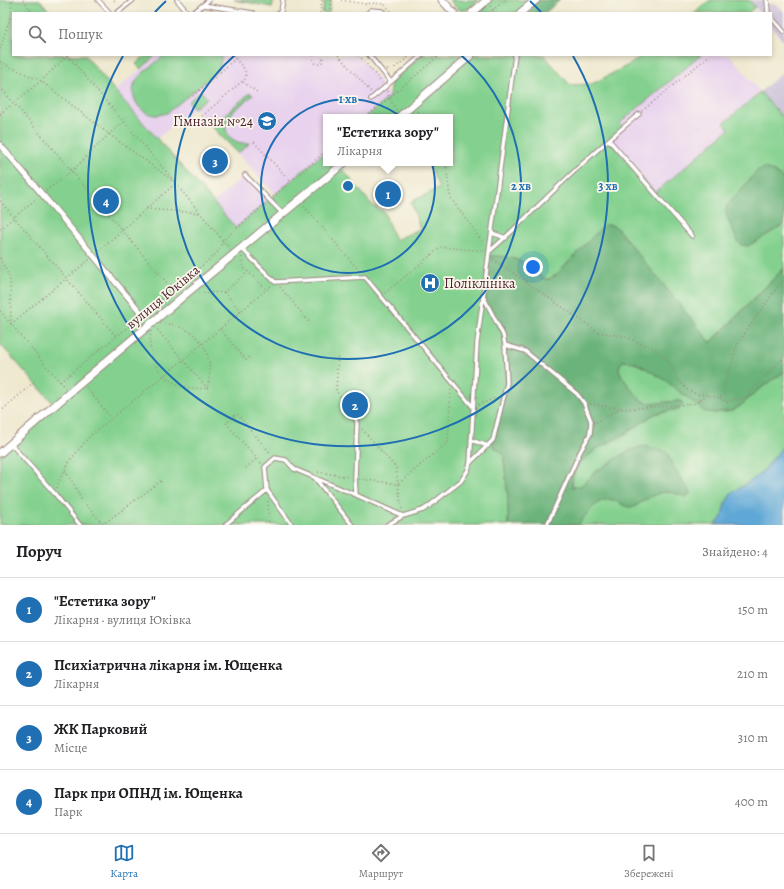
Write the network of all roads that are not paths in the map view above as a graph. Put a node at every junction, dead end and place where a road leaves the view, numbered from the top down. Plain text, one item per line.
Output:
1 (98, 0) edge
2 (133, 0) edge
3 (177, 0) edge
4 (209, 0) edge
5 (283, 0) edge
6 (442, 0) edge
7 (487, 0) edge
8 (536, 0) edge
9 (767, 0) edge
10 (203, 5) junction
11 (109, 12) edge
12 (118, 12) edge
13 (187, 12) edge
14 (194, 12) edge
15 (247, 12) edge
16 (280, 12) edge
17 (369, 12) edge
18 (383, 12) edge
19 (453, 12) edge
20 (473, 12) edge
21 (521, 12) edge
22 (768, 12) edge
23 (772, 18) edge
24 (784, 32) edge
25 (370, 56) edge
26 (421, 56) edge
27 (470, 56) edge
28 (515, 56) edge
29 (391, 82) junction
30 (372, 97) road end
31 (402, 114) edge
32 (639, 114) road end
33 (609, 140) junction
34 (0, 145) edge
35 (340, 166) edge
36 (245, 174) dead end
37 (283, 214) junction
38 (492, 233) junction
39 (692, 236) dead end
40 (506, 238) junction
41 (242, 249) junction
42 (489, 251) junction
43 (484, 297) junction
44 (144, 315) road end
45 (505, 345) junction
46 (473, 407) junction
47 (354, 416) dead end
48 (471, 440) junction
49 (11, 444) junction
50 (488, 446) junction
51 (0, 453) edge
52 (470, 463) junction
53 (314, 477) junction
54 (267, 490) junction
55 (356, 495) junction
56 (403, 516) junction
57 (80, 525) edge
58 (225, 525) edge
59 (292, 525) edge
60 (352, 525) edge
61 (387, 525) edge
62 (547, 525) edge

1 - 11 lane
2 - 12 lane
3 - 13 lane
4 - 10 lane
5 - 16 lane
6 - 19 street
7 - 20 street
8 - 21 street
9 - 22 lane
10 - 14 lane
10 - 15 lane
17 - 18 lane
23 - 24 lane
25 - 29 lane
26 - 29 lane
27 - 31 street
28 - 38 lane
29 - 30 lane
32 - 33 lane
33 - 39 lane
33 - 40 lane
34 - 44 street
35 - 37 street, вулиця Юківка
36 - 37 lane
37 - 41 street, вулиця Юківка
38 - 40 lane
38 - 42 lane
40 - 42 lane
41 - 46 lane
41 - 49 street, вулиця Юківка
42 - 43 lane
43 - 45 lane
43 - 46 lane
45 - 50 lane
45 - 62 lane
46 - 48 lane
47 - 55 lane
48 - 50 lane
48 - 52 lane
49 - 51 street, вулиця Юківка
49 - 57 lane
50 - 52 lane
52 - 56 lane
53 - 54 lane
53 - 55 lane
53 - 60 lane
54 - 58 lane
54 - 59 lane
55 - 56 lane
56 - 61 lane

